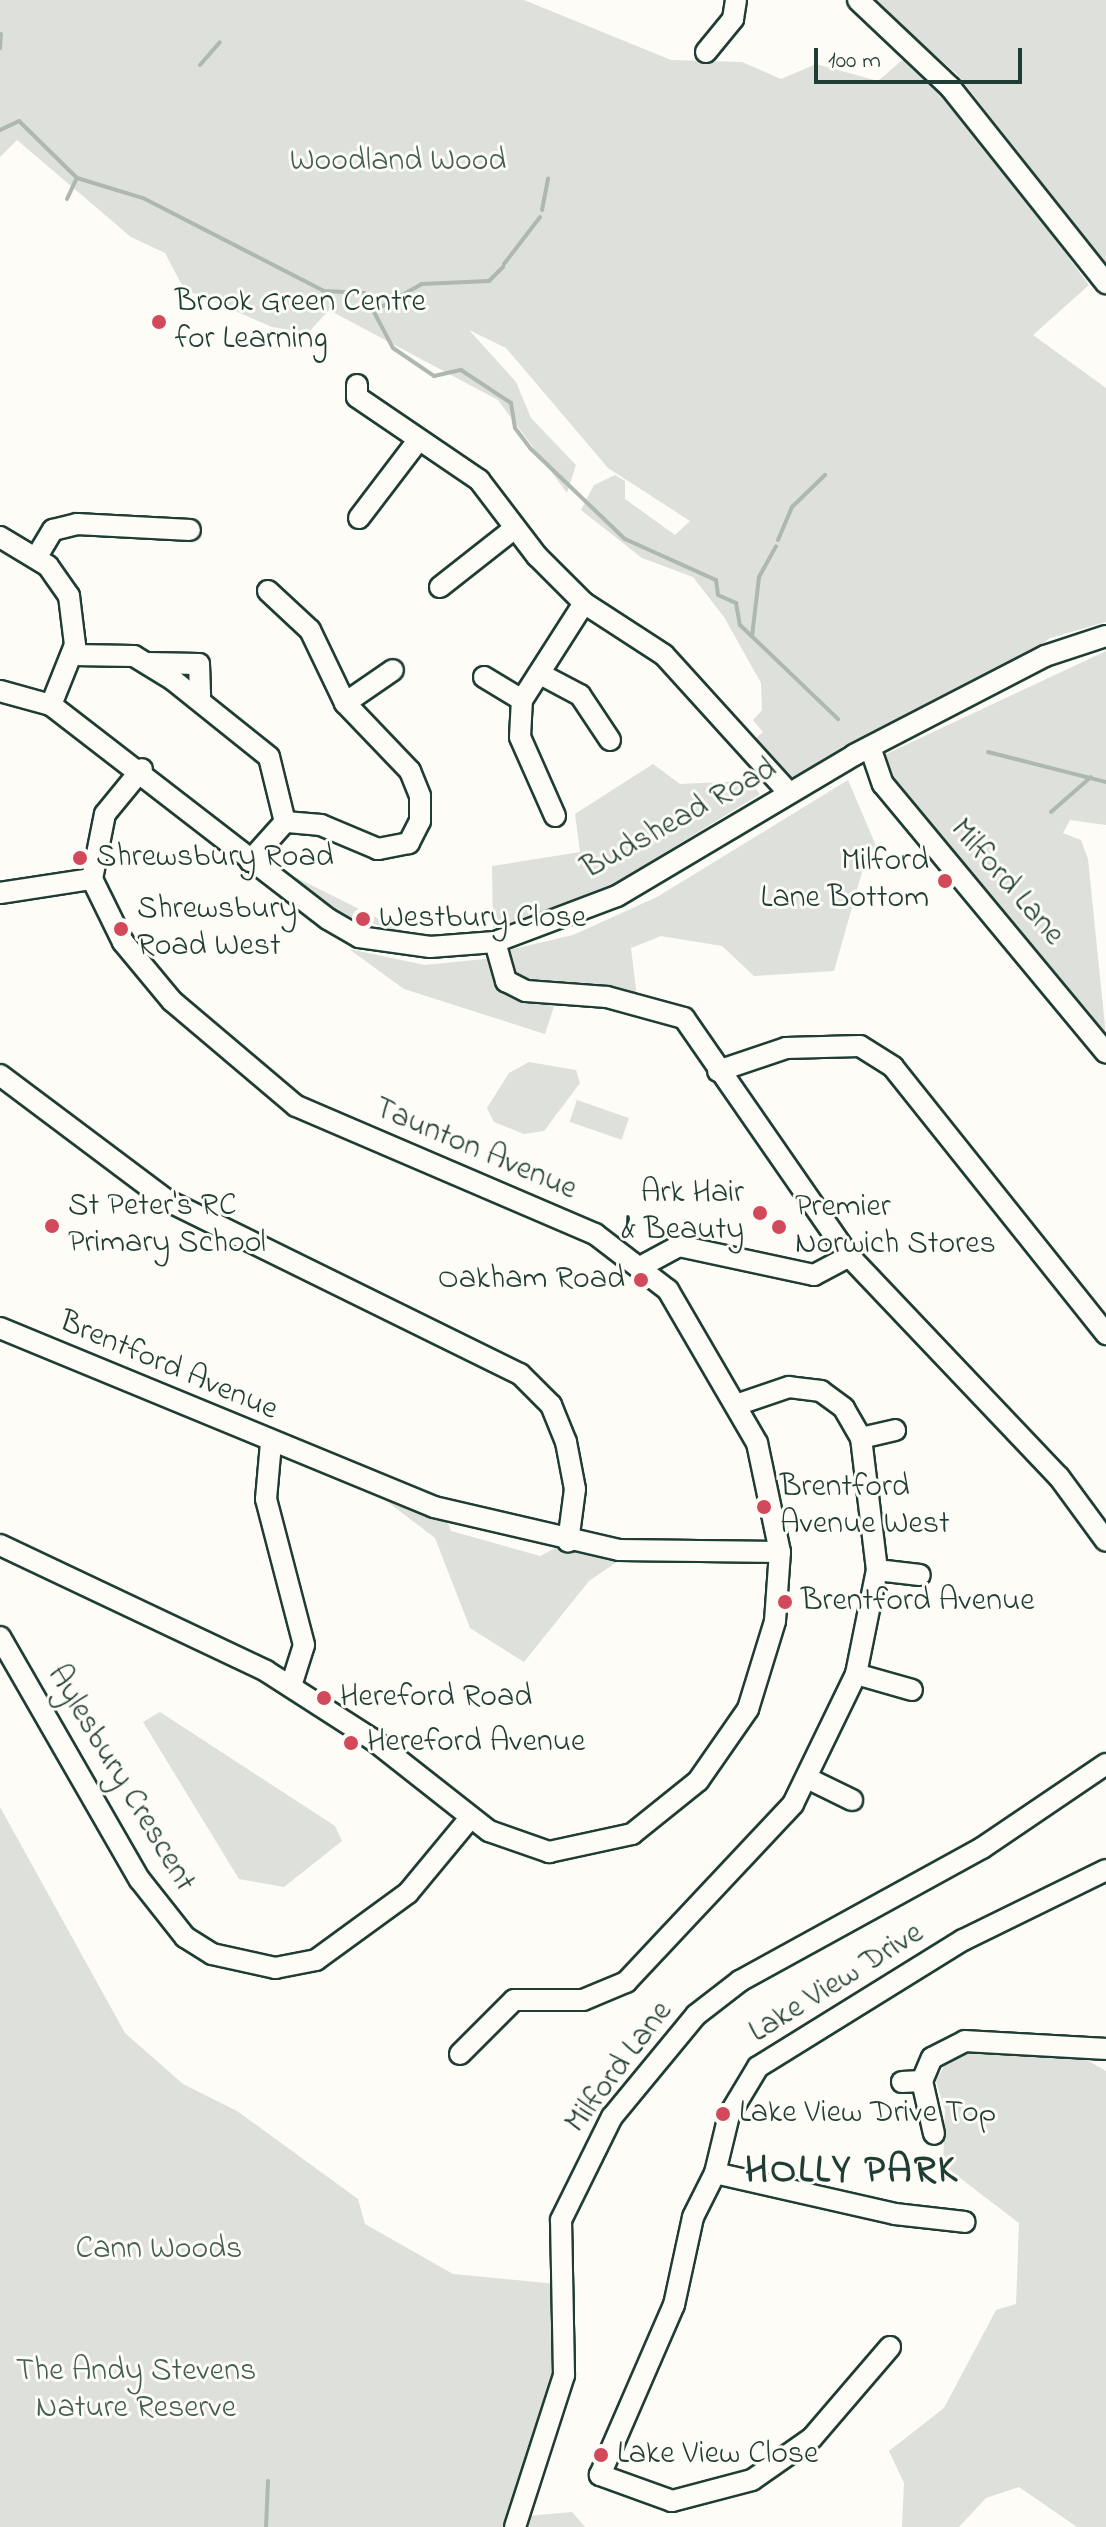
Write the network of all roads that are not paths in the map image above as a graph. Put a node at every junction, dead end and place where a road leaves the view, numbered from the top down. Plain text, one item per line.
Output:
1 (736, 0) edge
2 (858, 0) edge
3 (706, 52) dead end
4 (1106, 283) edge
5 (357, 385) dead end
6 (417, 442) junction
7 (359, 518) dead end
8 (515, 528) junction
9 (190, 530) dead end
10 (0, 537) edge
11 (36, 558) junction
12 (440, 587) dead end
13 (268, 591) dead end
14 (584, 603) junction
15 (1106, 636) edge
16 (73, 655) junction
17 (147, 663) junction
18 (393, 670) dead end
19 (542, 675) junction
20 (484, 677) dead end
21 (0, 691) edge
22 (522, 700) junction
23 (200, 701) junction
24 (345, 703) junction
25 (51, 705) junction
26 (610, 740) dead end
27 (870, 747) junction
28 (142, 769) junction
29 (789, 793) junction
30 (555, 816) dead end
31 (285, 822) junction
32 (250, 861) junction
33 (92, 879) junction
34 (0, 893) edge
35 (495, 942) junction
36 (1106, 1053) edge
37 (718, 1071) junction
38 (0, 1075) edge
39 (849, 1256) junction
40 (642, 1266) junction
41 (0, 1328) edge
42 (1106, 1334) edge
43 (739, 1404) junction
44 (895, 1430) dead end
45 (861, 1438) junction
46 (271, 1443) junction
47 (1106, 1541) edge
48 (568, 1542) junction
49 (0, 1545) edge
50 (780, 1552) junction
51 (877, 1570) junction
52 (920, 1575) dead end
53 (0, 1637) edge
54 (856, 1674) junction
55 (291, 1686) junction
56 (912, 1690) dead end
57 (1106, 1764) edge
58 (809, 1779) junction
59 (852, 1800) dead end
60 (470, 1818) junction
61 (1106, 1870) edge
62 (1106, 2049) edge
63 (460, 2054) dead end
64 (934, 2134) dead end
65 (715, 2173) junction
66 (965, 2222) dead end
67 (890, 2347) dead end
68 (515, 2527) edge

1 - 3 street
2 - 4 street
5 - 6 street
6 - 7 street
6 - 8 street
8 - 12 street
8 - 14 street
9 - 11 street
10 - 11 street
11 - 16 street
13 - 24 street
14 - 19 street
14 - 29 street
15 - 27 street, Budshead Road
16 - 17 street
16 - 25 street
17 - 23 street
17 - 23 street
18 - 24 street
19 - 22 street
19 - 26 street
20 - 22 street
21 - 25 street, Budshead Road
22 - 30 street
23 - 31 street
24 - 31 street
25 - 28 street, Budshead Road
27 - 29 street, Budshead Road
27 - 36 street, Milford Lane
28 - 32 street, Budshead Road
28 - 33 street
29 - 35 street, Budshead Road
31 - 32 street
32 - 35 street, Budshead Road
33 - 34 street
33 - 40 street, Taunton Avenue
35 - 37 street
37 - 39 street
37 - 42 street
38 - 48 street
39 - 40 street
39 - 47 street
40 - 43 street, Taunton Avenue
41 - 46 street, Brentford Avenue
43 - 45 street
43 - 50 street, Taunton Avenue
44 - 45 street
45 - 51 street
46 - 48 street, Brentford Avenue
46 - 55 street
48 - 50 street, Brentford Avenue
49 - 55 street, Taunton Avenue
50 - 60 street, Taunton Avenue
51 - 52 street
51 - 54 street
53 - 60 street, Aylesbury Crescent
54 - 56 street
54 - 58 street
55 - 60 street, Taunton Avenue
57 - 68 street, Milford Lane
58 - 59 street
58 - 63 street
61 - 65 street, Lake View Drive
62 - 64 street
65 - 66 street
65 - 67 street

